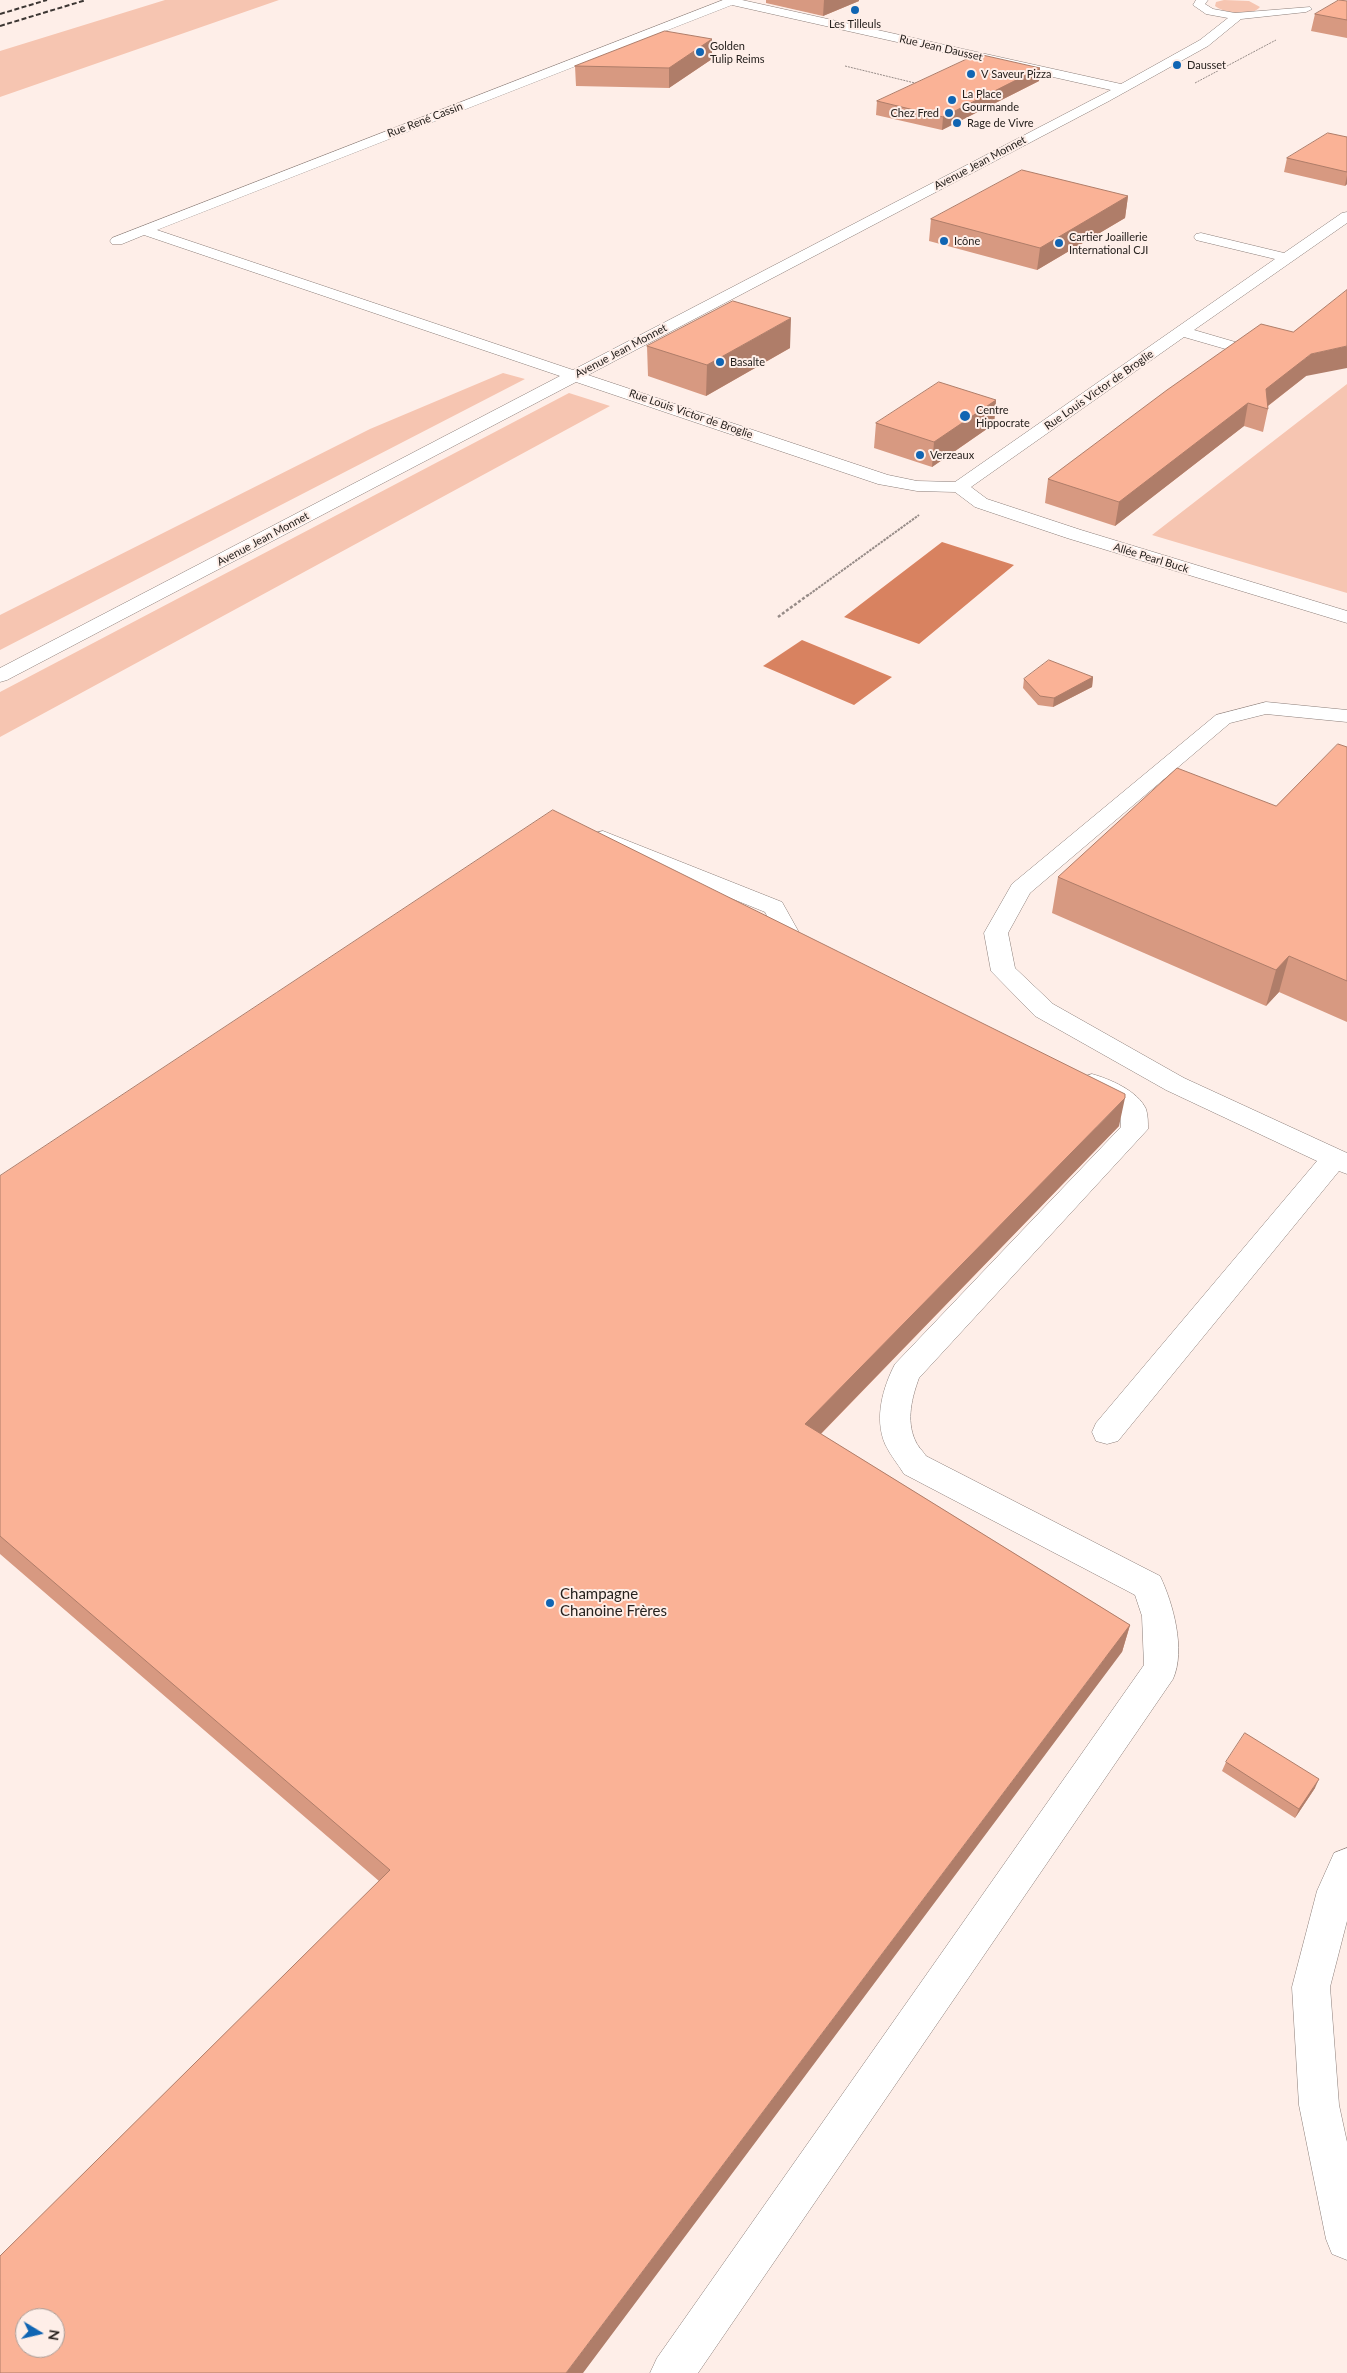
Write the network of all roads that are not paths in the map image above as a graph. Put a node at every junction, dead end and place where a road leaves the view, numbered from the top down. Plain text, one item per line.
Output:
1 (732, 0) edge
2 (1202, 0) edge
3 (1321, 10) edge
4 (1234, 16) junction
5 (1168, 78) dead end
6 (1136, 79) junction
7 (1121, 88) junction
8 (1347, 216) edge
9 (145, 231) junction
10 (1200, 237) dead end
11 (117, 241) dead end
12 (1287, 258) junction
13 (1182, 332) junction
14 (1236, 347) edge
15 (574, 376) junction
16 (960, 487) junction
17 (1347, 617) edge
18 (0, 676) edge
19 (1347, 716) edge
20 (577, 827) edge
21 (836, 962) edge
22 (1065, 1070) edge
23 (1341, 1161) edge
24 (1107, 1432) dead end
25 (1347, 1865) edge
26 (1347, 2239) edge
27 (672, 2373) edge

1 - 7 street, Rue Jean Dausset
1 - 9 street, Rue René Cassin
2 - 4 street
3 - 4 street
4 - 6 street, Avenue Jean Monnet
5 - 6 street
6 - 7 street, Avenue Jean Monnet
7 - 15 street, Avenue Jean Monnet
8 - 12 street, Rue Louis Victor de Broglie
9 - 11 street, Rue René Cassin
9 - 15 street, Rue Louis Victor de Broglie
10 - 12 street
12 - 13 street, Rue Louis Victor de Broglie
13 - 14 street
13 - 16 street, Rue Louis Victor de Broglie
15 - 16 street, Rue Louis Victor de Broglie
15 - 18 street, Avenue Jean Monnet
16 - 17 street, Allée Pearl Buck
19 - 23 street
20 - 21 street
22 - 27 street
23 - 24 street
25 - 26 street

